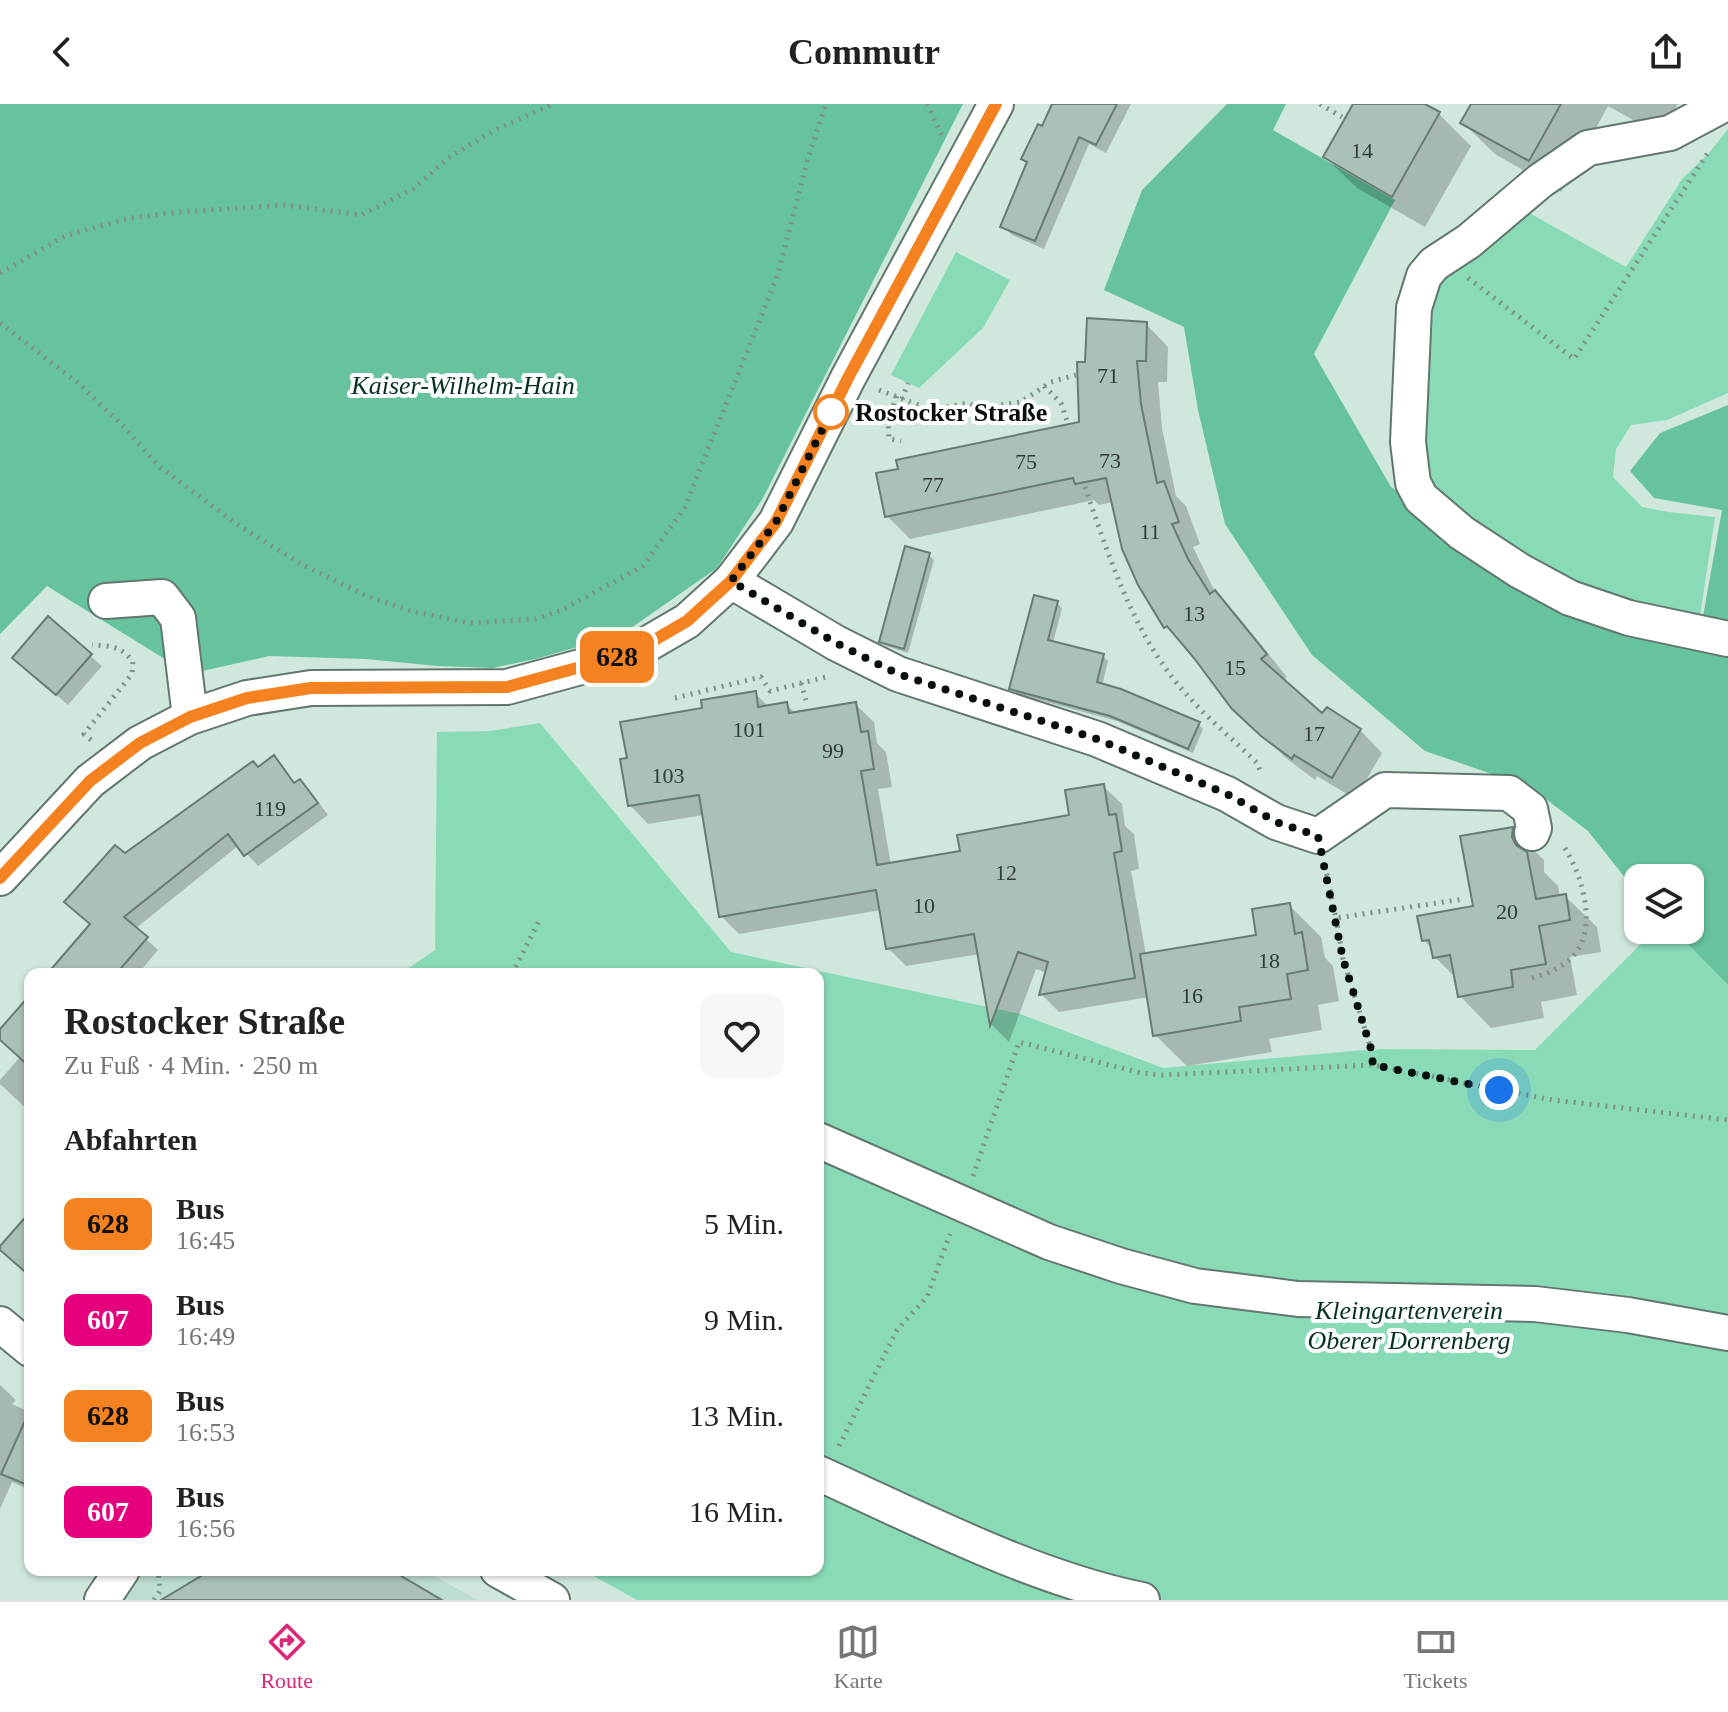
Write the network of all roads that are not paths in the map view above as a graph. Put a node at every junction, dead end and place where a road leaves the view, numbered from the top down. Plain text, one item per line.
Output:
1 (996, 104) edge
2 (1724, 104) edge
3 (731, 581) junction
4 (106, 601) dead end
5 (1728, 639) edge
6 (190, 717) junction
7 (1531, 821) road end
8 (0, 878) edge
9 (824, 1143) edge
10 (0, 1324) edge
11 (1728, 1333) edge
12 (24, 1344) edge
13 (830, 1479) edge
14 (118, 1576) edge
15 (507, 1576) edge
16 (538, 1596) edge
17 (102, 1600) edge
18 (1142, 1600) edge

1 - 3 street
2 - 5 street
3 - 6 street
3 - 7 street
4 - 6 street
6 - 8 street
9 - 11 street
10 - 12 street
13 - 18 street
14 - 17 street
15 - 16 street

